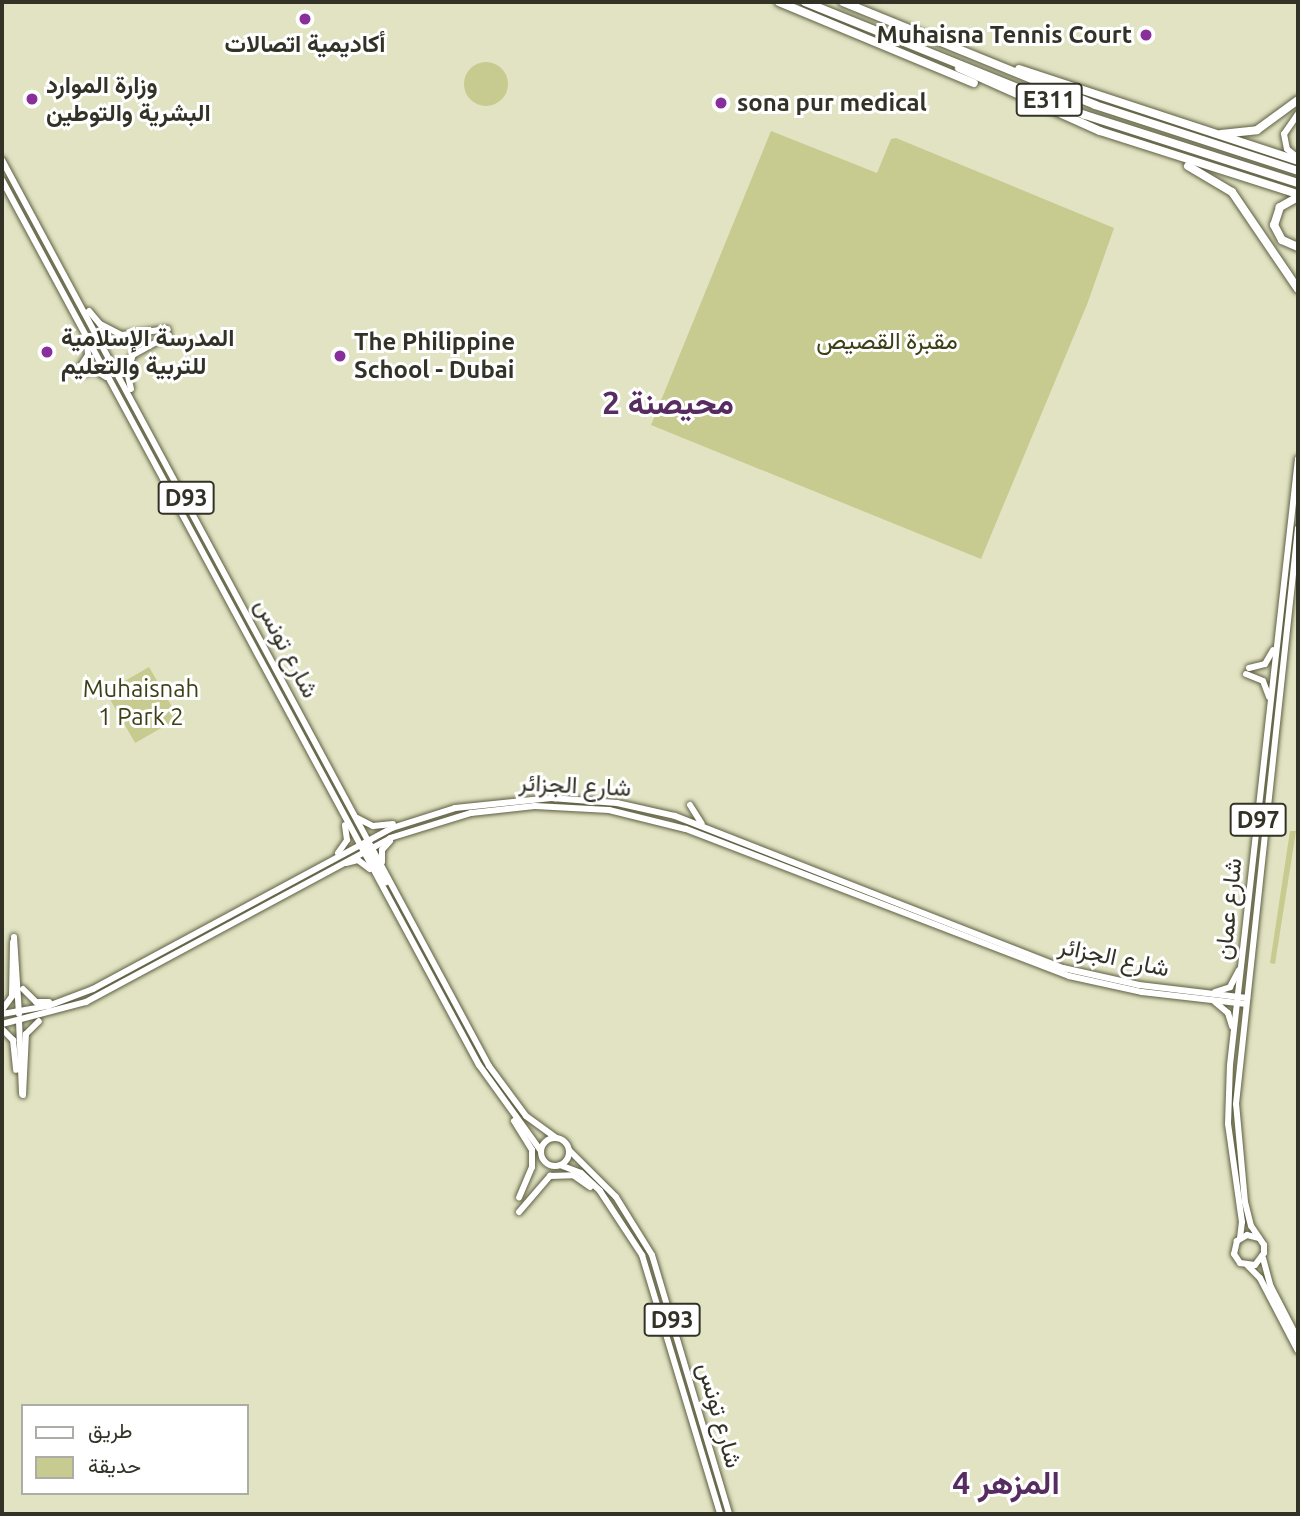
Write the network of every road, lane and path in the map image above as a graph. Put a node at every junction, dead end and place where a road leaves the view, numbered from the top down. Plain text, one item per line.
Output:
1 (779, 2) edge
2 (805, 2) edge
3 (843, 2) edge
4 (955, 63) junction
5 (998, 65) junction
6 (1298, 100) edge
7 (1043, 108) junction
8 (1298, 114) edge
9 (1200, 130) junction
10 (1153, 151) junction
11 (1298, 159) edge
12 (2, 160) edge
13 (1298, 171) edge
14 (2, 180) edge
15 (1298, 183) edge
16 (1298, 196) edge
17 (11, 215) dead end
18 (23, 219) junction
19 (1298, 247) edge
20 (1298, 289) edge
21 (77, 295) junction
22 (84, 331) junction
23 (115, 388) junction
24 (154, 438) junction
25 (1298, 458) edge
26 (1298, 528) edge
27 (1277, 646) junction
28 (1274, 671) junction
29 (1270, 703) junction
30 (1276, 736) junction
31 (690, 805) dead end
32 (343, 813) junction
33 (638, 815) junction
34 (355, 816) junction
35 (684, 819) junction
36 (402, 824) junction
37 (706, 828) junction
38 (397, 836) junction
39 (365, 845) junction
40 (336, 856) junction
41 (328, 868) junction
42 (384, 870) junction
43 (376, 875) junction
44 (399, 899) junction
45 (251, 912) junction
46 (247, 920) dead end
47 (959, 937) junction
48 (1244, 947) junction
49 (1044, 953) dead end
50 (135, 959) dead end
51 (1038, 961) junction
52 (1242, 962) junction
53 (131, 968) junction
54 (23, 989) dead end
55 (93, 989) junction
56 (1208, 993) junction
57 (1213, 1001) junction
58 (1243, 1001) junction
59 (62, 1012) junction
60 (2, 1014) edge
61 (19, 1017) junction
62 (2, 1027) edge
63 (1233, 1036) junction
64 (16, 1070) dead end
65 (514, 1115) junction
66 (556, 1138) junction
67 (569, 1150) junction
68 (541, 1151) junction
69 (561, 1165) junction
70 (604, 1196) junction
71 (519, 1197) dead end
72 (519, 1212) dead end
73 (1240, 1238) junction
74 (1259, 1238) junction
75 (1263, 1257) junction
76 (1248, 1266) junction
77 (1298, 1339) edge
78 (1298, 1351) edge
79 (720, 1514) edge
80 (729, 1514) edge

1 - 7 highway
2 - 4 highway, E311
3 - 5 highway, E311
4 - 7 highway
4 - 15 highway, E311
5 - 9 highway
5 - 13 highway, E311
6 - 9 highway
7 - 10 highway
8 - 11 main road
9 - 11 highway
10 - 16 highway
10 - 20 highway
12 - 21 main road, شارع تونس / D93
14 - 18 main road, شارع تونس / D93
16 - 19 highway
17 - 18 main road
18 - 22 main road, شارع تونس / D93
21 - 24 main road, شارع تونس / D93
21 - 24 main road
22 - 23 main road, شارع تونس / D93
22 - 23 main road
23 - 32 main road, شارع تونس / D93
24 - 34 main road, شارع تونس / D93
25 - 27 main road, شارع عمان / D97
26 - 30 main road, شارع عمان / D97
27 - 28 main road, شارع عمان / D97
27 - 29 main road
28 - 29 main road, شارع عمان / D97
28 - 30 main road
29 - 48 main road, شارع عمان / D97
30 - 58 main road, شارع عمان / D97
31 - 37 main road
32 - 39 main road, شارع تونس
32 - 40 main road
33 - 35 main road
33 - 38 main road, شارع الجزائر
33 - 47 main road, شارع الجزائر
34 - 36 main road
34 - 39 main road, شارع تونس / D93
35 - 36 main road, شارع الجزائر
35 - 37 main road, شارع الجزائر
36 - 39 main road, شارع الجزائر
37 - 51 main road, شارع الجزائر
38 - 39 main road, شارع الجزائر
38 - 42 main road
39 - 40 main road, شارع الجزائر
39 - 41 main road, شارع الجزائر
39 - 42 main road, شارع تونس / D93
39 - 43 main road, شارع تونس / D93
39 - 44 main road
40 - 53 main road, شارع الجزائر
41 - 43 main road
41 - 45 main road, شارع الجزائر
42 - 44 main road, شارع تونس / D93
43 - 65 main road, شارع تونس / D93
44 - 66 main road, شارع تونس / D93
45 - 46 main road
45 - 59 main road, شارع الجزائر
47 - 51 main road
47 - 57 main road, شارع الجزائر
48 - 52 main road, شارع عمان / D97
48 - 58 main road
49 - 51 main road
50 - 53 main road
51 - 56 main road, شارع الجزائر
52 - 56 main road
52 - 58 main road, شارع عمان / D97
53 - 55 main road, شارع الجزائر
54 - 55 main road
55 - 61 main road, شارع الجزائر
56 - 58 main road, شارع الجزائر
57 - 58 main road, شارع الجزائر
57 - 63 main road
58 - 63 main road, شارع عمان / D97
58 - 74 main road, شارع عمان / D97
59 - 61 main road, شارع الجزائر
59 - 61 main road
60 - 61 main road, شارع الجزائر
60 - 61 main road
61 - 62 main road, شارع الجزائر
62 - 64 main road
63 - 73 main road, شارع عمان / D97
65 - 68 main road, شارع تونس / D93
65 - 71 main road
66 - 67 main road
66 - 68 main road
67 - 69 main road
67 - 80 main road, شارع تونس / D93
68 - 69 main road
69 - 70 main road, شارع تونس / D93
70 - 72 main road
70 - 79 main road, شارع تونس / D93
73 - 74 main road
73 - 76 main road
74 - 75 main road
75 - 76 main road
75 - 77 main road
76 - 78 main road

